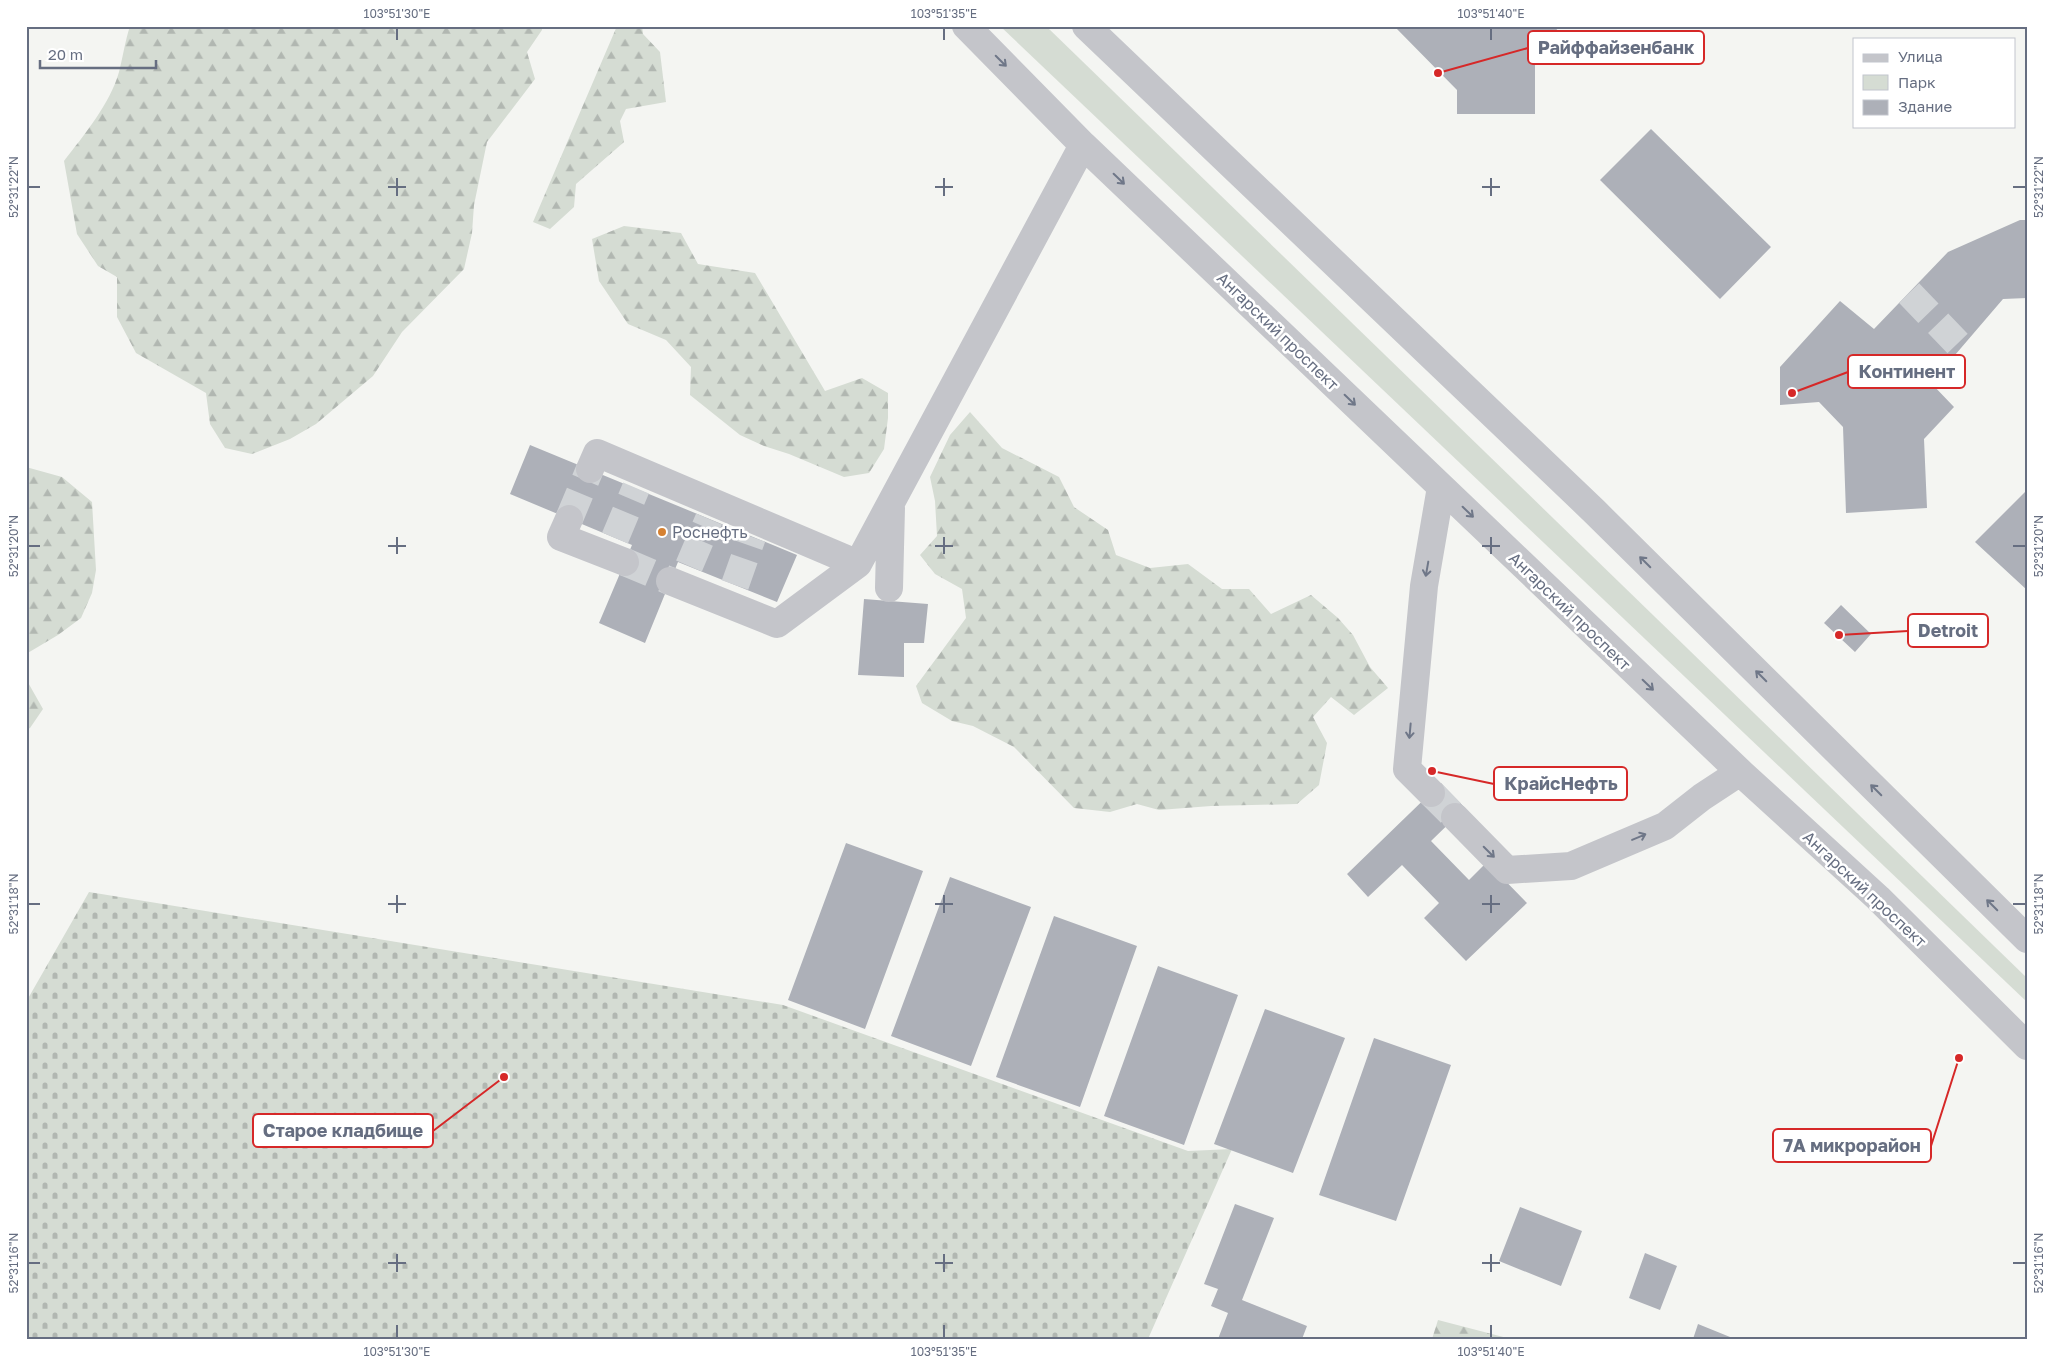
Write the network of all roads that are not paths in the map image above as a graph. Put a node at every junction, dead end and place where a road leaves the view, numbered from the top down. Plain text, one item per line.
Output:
1 (966, 26) edge
2 (1086, 26) edge
3 (1084, 145) junction
4 (590, 470) tunnel mouth
5 (1441, 487) junction
6 (890, 504) junction
7 (569, 519) tunnel mouth
8 (616, 552) tunnel mouth
9 (858, 564) junction
10 (680, 578) tunnel mouth
11 (888, 588) dead end
12 (1740, 772) junction
13 (1431, 793) tunnel mouth
14 (1455, 818) tunnel mouth
15 (2027, 939) edge
16 (2027, 1046) edge

1 -> 3 street, Ангарский проспект
15 -> 2 street
3 -> 5 street, Ангарский проспект
3 - 6 street
4 - 9 street
5 -> 12 street, Ангарский проспект
5 -> 13 street
6 - 9 street
6 - 11 street
7 - 8 street
9 - 10 street
14 -> 12 street
12 - 16 street, Ангарский проспект

